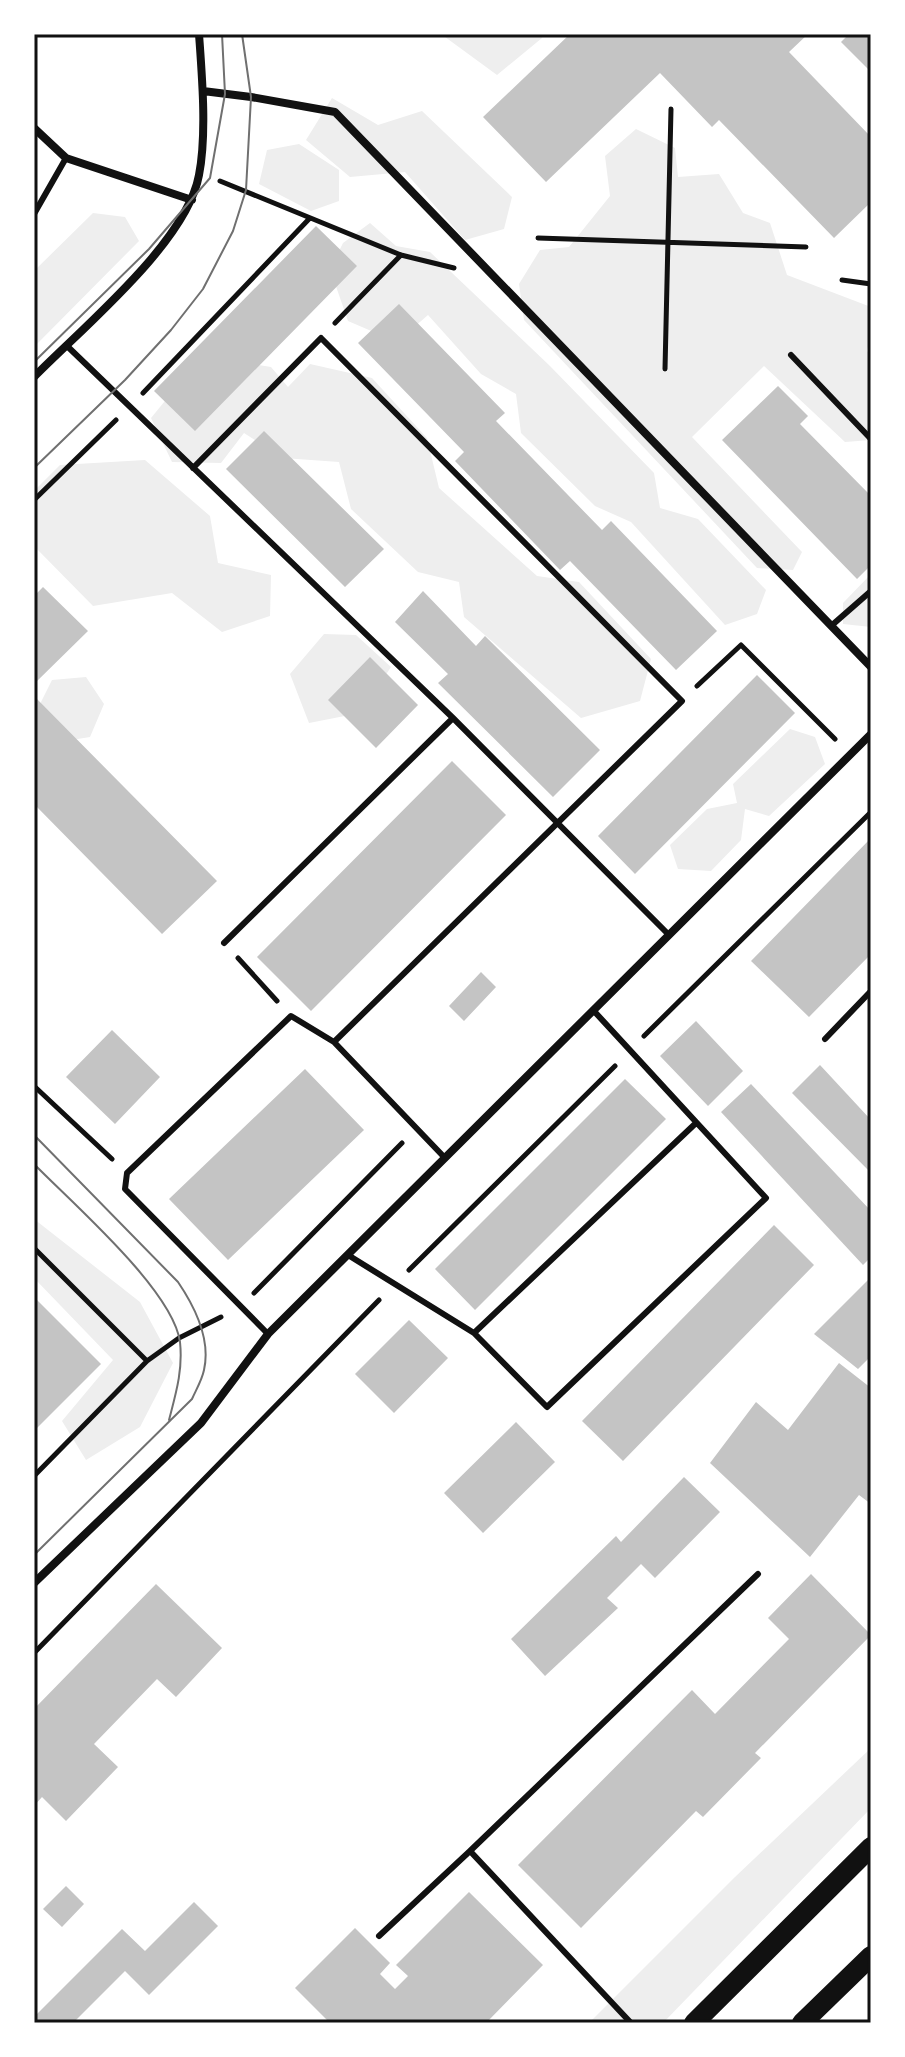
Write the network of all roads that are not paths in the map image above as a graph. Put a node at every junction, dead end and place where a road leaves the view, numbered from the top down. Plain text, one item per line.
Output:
1 (199, 34) edge
2 (203, 91) junction
3 (34, 128) edge
4 (66, 158) junction
5 (192, 200) junction
6 (34, 214) edge
7 (66, 345) junction
8 (791, 355) dead end
9 (34, 377) edge
10 (871, 439) edge
11 (193, 468) junction
12 (871, 591) edge
13 (831, 626) junction
14 (871, 667) edge
15 (453, 718) junction
16 (871, 734) edge
17 (558, 823) junction
18 (669, 935) junction
19 (224, 943) road end
20 (871, 991) edge
21 (593, 1010) junction
22 (825, 1039) dead end
23 (334, 1042) junction
24 (696, 1123) junction
25 (445, 1158) junction
26 (348, 1255) junction
27 (474, 1333) junction
28 (268, 1334) junction
29 (758, 1574) dead end
30 (34, 1583) edge
31 (871, 1847) edge
32 (470, 1851) junction
33 (379, 1936) dead end
34 (871, 1956) edge
35 (631, 2023) edge
36 (694, 2023) edge
37 (802, 2023) edge

1 - 2 street
2 - 5 street
2 - 13 street
3 - 4 street
4 - 5 street
4 - 6 lane
5 - 7 street
7 - 9 street
7 - 11 lane
8 - 10 lane
11 - 15 lane
11 - 17 lane
12 - 13 lane
13 - 14 street
15 - 17 lane
15 - 19 lane
16 - 18 street
17 - 18 lane
17 - 23 lane
18 - 21 street
20 - 22 lane
21 - 24 lane
21 - 25 street
23 - 25 lane
23 - 28 lane
24 - 27 lane
24 - 27 lane
25 - 26 street
26 - 27 lane
26 - 28 street
28 - 30 street
29 - 32 lane
31 - 36 main road
32 - 33 lane
32 - 35 lane
34 - 37 main road

